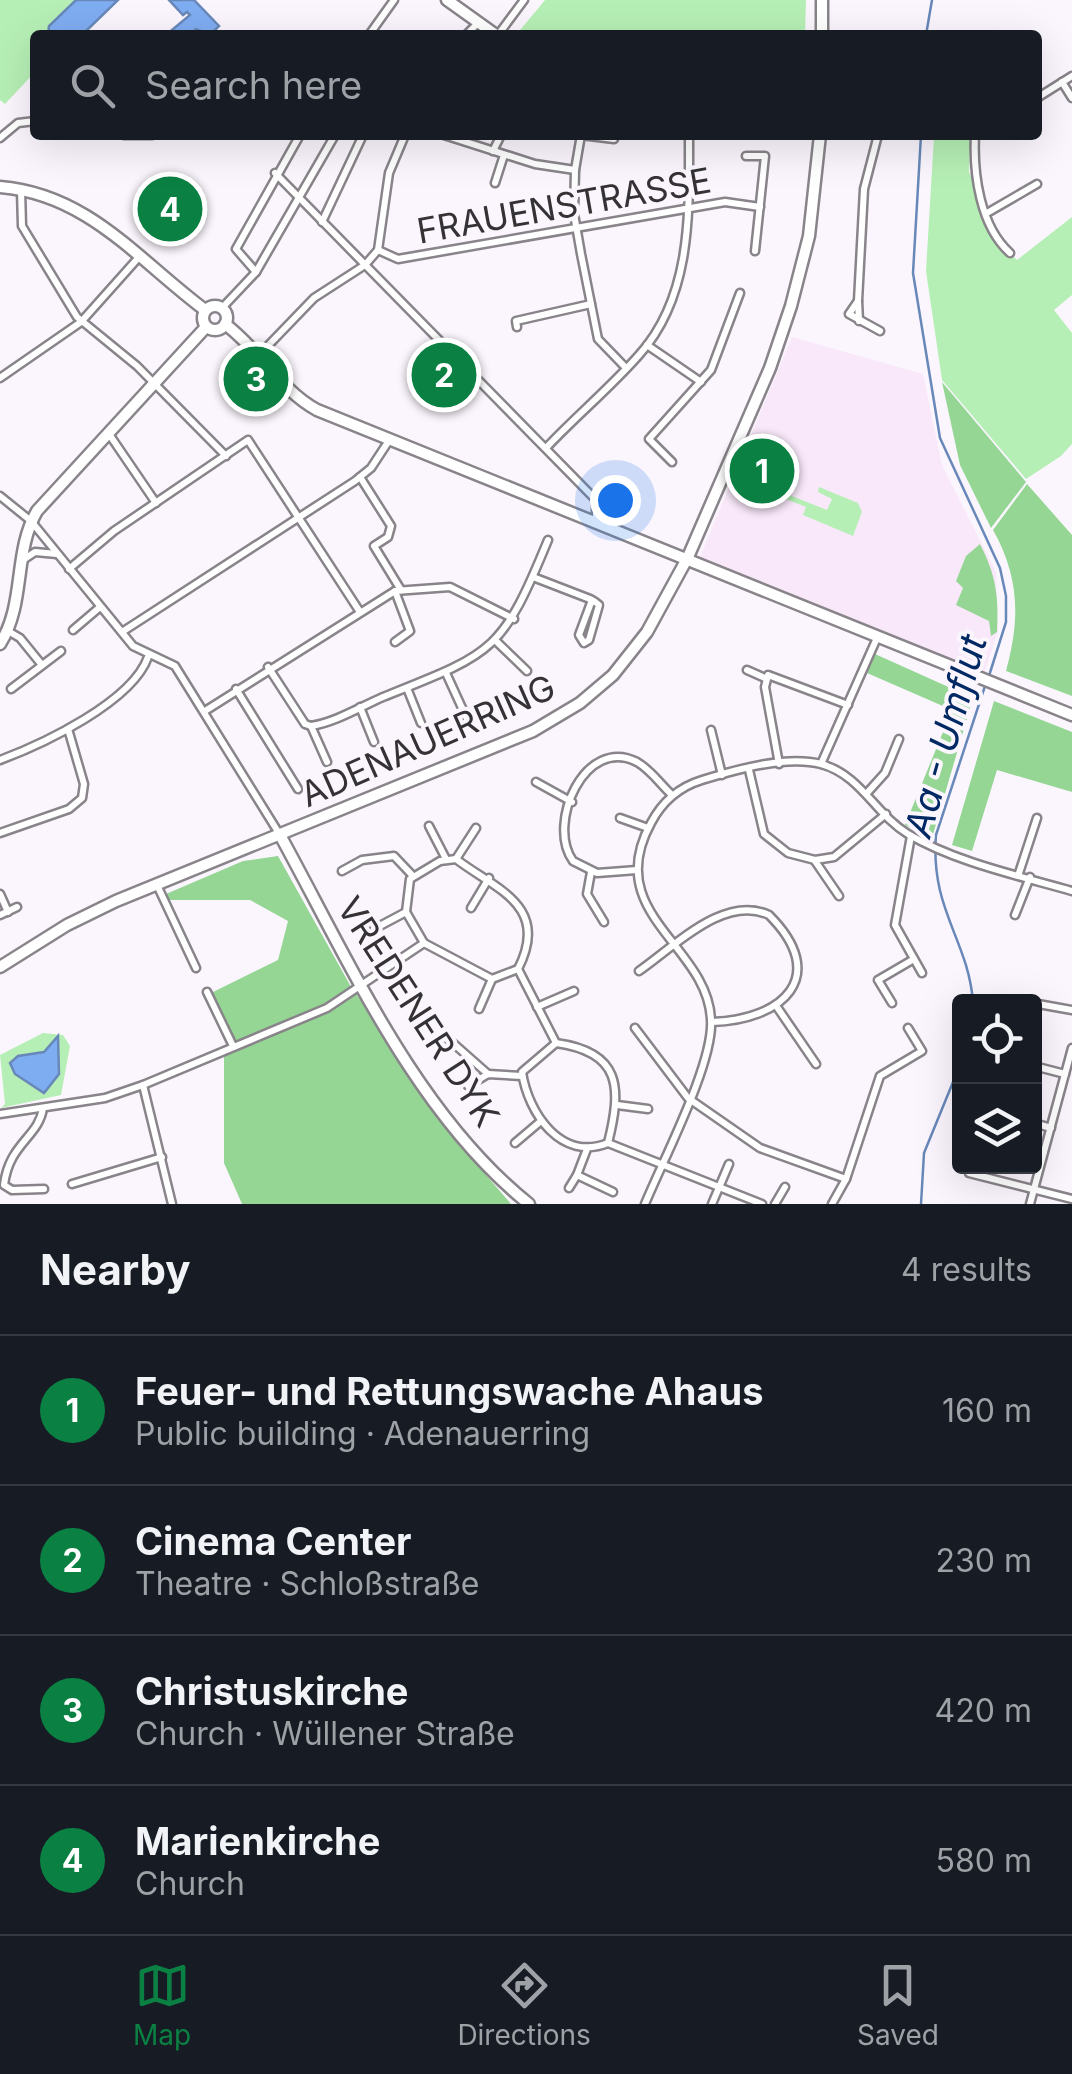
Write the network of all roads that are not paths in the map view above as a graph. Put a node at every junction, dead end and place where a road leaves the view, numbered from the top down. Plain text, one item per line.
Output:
1 (394, 0) edge
2 (447, 0) edge
3 (524, 0) edge
4 (822, 0) edge
5 (478, 23) junction
6 (371, 30) edge
7 (471, 30) edge
8 (489, 30) edge
9 (501, 30) edge
10 (822, 30) edge
11 (1072, 76) edge
12 (1062, 82) junction
13 (1042, 95) edge
14 (1072, 98) edge
15 (30, 122) edge
16 (0, 138) edge
17 (297, 140) edge
18 (332, 140) edge
19 (361, 140) edge
20 (403, 140) edge
21 (459, 140) edge
22 (498, 140) edge
23 (580, 140) edge
24 (689, 140) edge
25 (819, 140) edge
26 (877, 140) edge
27 (974, 140) edge
28 (493, 151) junction
29 (504, 156) junction
30 (746, 156) dead end
31 (574, 170) junction
32 (276, 174) junction
33 (495, 183) dead end
34 (1037, 184) dead end
35 (0, 187) edge
36 (21, 189) junction
37 (299, 198) junction
38 (760, 206) junction
39 (689, 208) junction
40 (988, 213) junction
41 (322, 222) junction
42 (576, 228) junction
43 (378, 250) junction
44 (755, 251) dead end
45 (1010, 253) dead end
46 (138, 257) junction
47 (365, 265) junction
48 (256, 272) junction
49 (740, 293) dead end
50 (591, 304) junction
51 (222, 308) junction
52 (205, 310) junction
53 (81, 322) junction
54 (226, 324) junction
55 (206, 327) junction
56 (518, 327) dead end
57 (880, 330) dead end
58 (647, 345) junction
59 (260, 354) junction
60 (626, 368) junction
61 (0, 378) edge
62 (701, 382) junction
63 (156, 384) junction
64 (109, 434) junction
65 (390, 439) junction
66 (546, 448) junction
67 (226, 456) junction
68 (672, 462) dead end
69 (360, 477) junction
70 (0, 496) edge
71 (156, 503) junction
72 (300, 516) junction
73 (31, 520) junction
74 (596, 522) junction
75 (548, 540) dead end
76 (58, 554) junction
77 (688, 557) junction
78 (22, 561) junction
79 (70, 569) junction
80 (533, 577) junction
81 (398, 591) junction
82 (592, 600) junction
83 (100, 607) junction
84 (360, 612) junction
85 (514, 619) junction
86 (8, 630) junction
87 (73, 630) dead end
88 (122, 632) junction
89 (878, 638) junction
90 (496, 641) junction
91 (395, 642) dead end
92 (0, 644) edge
93 (60, 651) dead end
94 (148, 657) junction
95 (42, 665) junction
96 (268, 667) junction
97 (747, 670) dead end
98 (527, 671) dead end
99 (446, 672) junction
100 (765, 678) junction
101 (406, 688) junction
102 (11, 689) dead end
103 (236, 689) junction
104 (848, 705) junction
105 (360, 707) junction
106 (485, 708) dead end
107 (204, 711) junction
108 (1072, 715) edge
109 (421, 723) dead end
110 (312, 726) junction
111 (68, 729) junction
112 (711, 730) dead end
113 (900, 739) dead end
114 (374, 742) dead end
115 (0, 760) edge
116 (327, 762) dead end
117 (779, 764) junction
118 (821, 764) junction
119 (749, 770) junction
120 (722, 775) junction
121 (536, 782) dead end
122 (298, 789) dead end
123 (867, 793) junction
124 (672, 796) junction
125 (572, 802) junction
126 (886, 814) junction
127 (620, 818) dead end
128 (1036, 818) dead end
129 (430, 826) dead end
130 (476, 828) dead end
131 (648, 828) junction
132 (0, 833) edge
133 (280, 835) junction
134 (911, 836) junction
135 (456, 859) junction
136 (446, 860) junction
137 (815, 860) junction
138 (637, 870) junction
139 (342, 871) dead end
140 (591, 872) junction
141 (1018, 873) junction
142 (412, 875) junction
143 (1030, 877) junction
144 (488, 878) junction
145 (157, 885) junction
146 (1072, 892) edge
147 (0, 894) edge
148 (840, 896) dead end
149 (17, 907) dead end
150 (471, 908) dead end
151 (406, 912) junction
152 (4, 913) edge
153 (1015, 915) dead end
154 (604, 922) dead end
155 (374, 929) dead end
156 (424, 943) junction
157 (674, 946) junction
158 (914, 959) junction
159 (0, 967) edge
160 (196, 968) dead end
161 (518, 969) junction
162 (639, 971) dead end
163 (922, 973) dead end
164 (492, 979) junction
165 (360, 983) junction
166 (208, 992) dead end
167 (574, 992) dead end
168 (892, 1003) dead end
169 (1042, 1005) edge
170 (537, 1006) junction
171 (777, 1007) junction
172 (479, 1009) dead end
173 (1072, 1010) edge
174 (712, 1022) junction
175 (635, 1028) dead end
176 (908, 1028) dead end
177 (445, 1036) dead end
178 (554, 1040) junction
179 (233, 1046) junction
180 (1072, 1048) edge
181 (816, 1064) dead end
182 (1042, 1068) edge
183 (488, 1074) junction
184 (1065, 1074) junction
185 (522, 1076) junction
186 (143, 1085) junction
187 (468, 1086) dead end
188 (688, 1098) junction
189 (617, 1105) junction
190 (43, 1108) junction
191 (648, 1109) dead end
192 (0, 1114) edge
193 (540, 1121) junction
194 (1042, 1126) edge
195 (1051, 1128) junction
196 (514, 1143) dead end
197 (608, 1144) junction
198 (587, 1148) junction
199 (162, 1157) junction
200 (729, 1164) dead end
201 (661, 1166) junction
202 (974, 1174) edge
203 (576, 1175) junction
204 (846, 1179) junction
205 (72, 1184) dead end
206 (719, 1187) junction
207 (569, 1188) dead end
208 (786, 1188) dead end
209 (44, 1189) dead end
210 (1033, 1189) junction
211 (613, 1192) dead end
212 (1072, 1199) edge
213 (172, 1204) edge
214 (529, 1204) edge
215 (645, 1204) edge
216 (712, 1204) edge
217 (762, 1204) edge
218 (775, 1204) edge
219 (832, 1204) edge
220 (1030, 1204) edge

1 - 6 street
2 - 5 main road
3 - 9 street
4 - 10 main road
5 - 7 street
5 - 8 main road
11 - 12 street
12 - 13 street
12 - 14 street
15 - 16 street
17 - 32 street
18 - 37 street
19 - 41 street
20 - 43 street
21 - 28 street
22 - 28 street
23 - 31 street
24 - 39 street
25 - 77 main road, ADENAUERRING
26 - 57 street
27 - 40 street
28 - 29 street
29 - 31 street
29 - 33 street
30 - 38 street, FRAUENSTRASSE
31 - 42 street
32 - 37 street
32 - 48 street
34 - 40 street
35 - 36 main road
36 - 46 main road
36 - 53 street
37 - 41 street
37 - 48 street
38 - 39 street, FRAUENSTRASSE
38 - 44 street, FRAUENSTRASSE
39 - 42 street, FRAUENSTRASSE
39 - 58 street
40 - 45 street
41 - 47 street
42 - 43 street, FRAUENSTRASSE
42 - 50 street
43 - 47 street
46 - 52 main road
46 - 53 street
47 - 59 street
47 - 66 street
48 - 51 street
49 - 62 street
50 - 56 street
50 - 60 street
51 - 52 main road
51 - 54 main road
52 - 55 main road
53 - 61 street
53 - 63 street
54 - 55 main road
54 - 59 main road
55 - 63 main road
58 - 60 street
58 - 62 street
59 - 65 main road
60 - 66 street
62 - 68 street
63 - 64 main road
63 - 67 street
64 - 71 street
64 - 73 main road
65 - 69 street
65 - 74 main road
66 - 74 street
67 - 71 street
67 - 72 street
69 - 72 street
69 - 81 street
70 - 73 street
71 - 79 street
72 - 84 street
72 - 88 street
73 - 76 street
73 - 78 main road
74 - 77 main road
75 - 80 street
76 - 78 street
76 - 79 street
77 - 89 main road
77 - 133 main road, ADENAUERRING
78 - 86 main road
79 - 83 street
80 - 82 street
80 - 85 street
81 - 84 street
81 - 85 street
81 - 91 street
82 - 82 street
83 - 87 street
83 - 88 street
84 - 96 street
85 - 90 street
86 - 92 main road
86 - 95 street
88 - 94 street
89 - 104 street
89 - 108 main road
90 - 98 street
90 - 99 street
93 - 95 street
94 - 107 street
94 - 111 street
95 - 102 street
96 - 103 street
96 - 110 street
97 - 100 street
99 - 101 street
99 - 106 street
100 - 104 street
100 - 117 street
101 - 105 street
101 - 109 street
103 - 107 street
103 - 122 street
104 - 118 street
105 - 110 street
105 - 114 street
107 - 133 street
110 - 116 street
111 - 115 street
111 - 132 street
112 - 120 street
113 - 123 street
117 - 118 street
117 - 119 street
118 - 123 street
119 - 120 street
119 - 137 street
120 - 124 street
121 - 125 street
123 - 126 street
124 - 125 street
124 - 131 street
125 - 140 street
126 - 134 street
126 - 137 street
127 - 131 street
128 - 141 street
129 - 136 street
130 - 135 street
131 - 138 street
133 - 145 main road, ADENAUERRING
133 - 165 main road, VREDENER DYK
134 - 141 street
134 - 158 street
135 - 136 street
135 - 144 street
136 - 142 street
137 - 148 street
138 - 140 street
138 - 157 street
139 - 142 street
140 - 154 street
141 - 143 street
142 - 151 street
143 - 146 street
143 - 153 street
144 - 150 street
144 - 161 street
145 - 159 main road, ADENAUERRING
145 - 160 street
147 - 152 street
149 - 152 street
151 - 155 street
151 - 156 street
156 - 164 street
156 - 165 street
157 - 162 street
157 - 171 street
157 - 174 street
158 - 163 street
158 - 168 street
161 - 164 street
161 - 170 street
164 - 172 street
165 - 179 street
165 - 214 main road, VREDENER DYK
166 - 179 street
167 - 170 street
169 - 173 street
170 - 178 street
171 - 174 street
171 - 181 street
174 - 188 street
175 - 188 street
176 - 204 street
177 - 183 street
178 - 185 street
178 - 189 street
179 - 186 street
180 - 184 street
182 - 184 street
183 - 185 street
183 - 187 street
184 - 195 street
185 - 193 street
186 - 190 street
186 - 199 street
188 - 201 street
188 - 204 street
189 - 191 street
189 - 197 street
190 - 192 street
190 - 209 street
193 - 196 street
193 - 198 street
194 - 195 street
195 - 210 street
197 - 198 street
197 - 201 street
198 - 203 street
199 - 205 street
199 - 213 street
200 - 206 street
201 - 206 street
201 - 215 street
202 - 210 street
203 - 207 street
203 - 211 street
204 - 219 street
206 - 216 street
206 - 217 street
208 - 218 street
210 - 212 street
210 - 220 street

